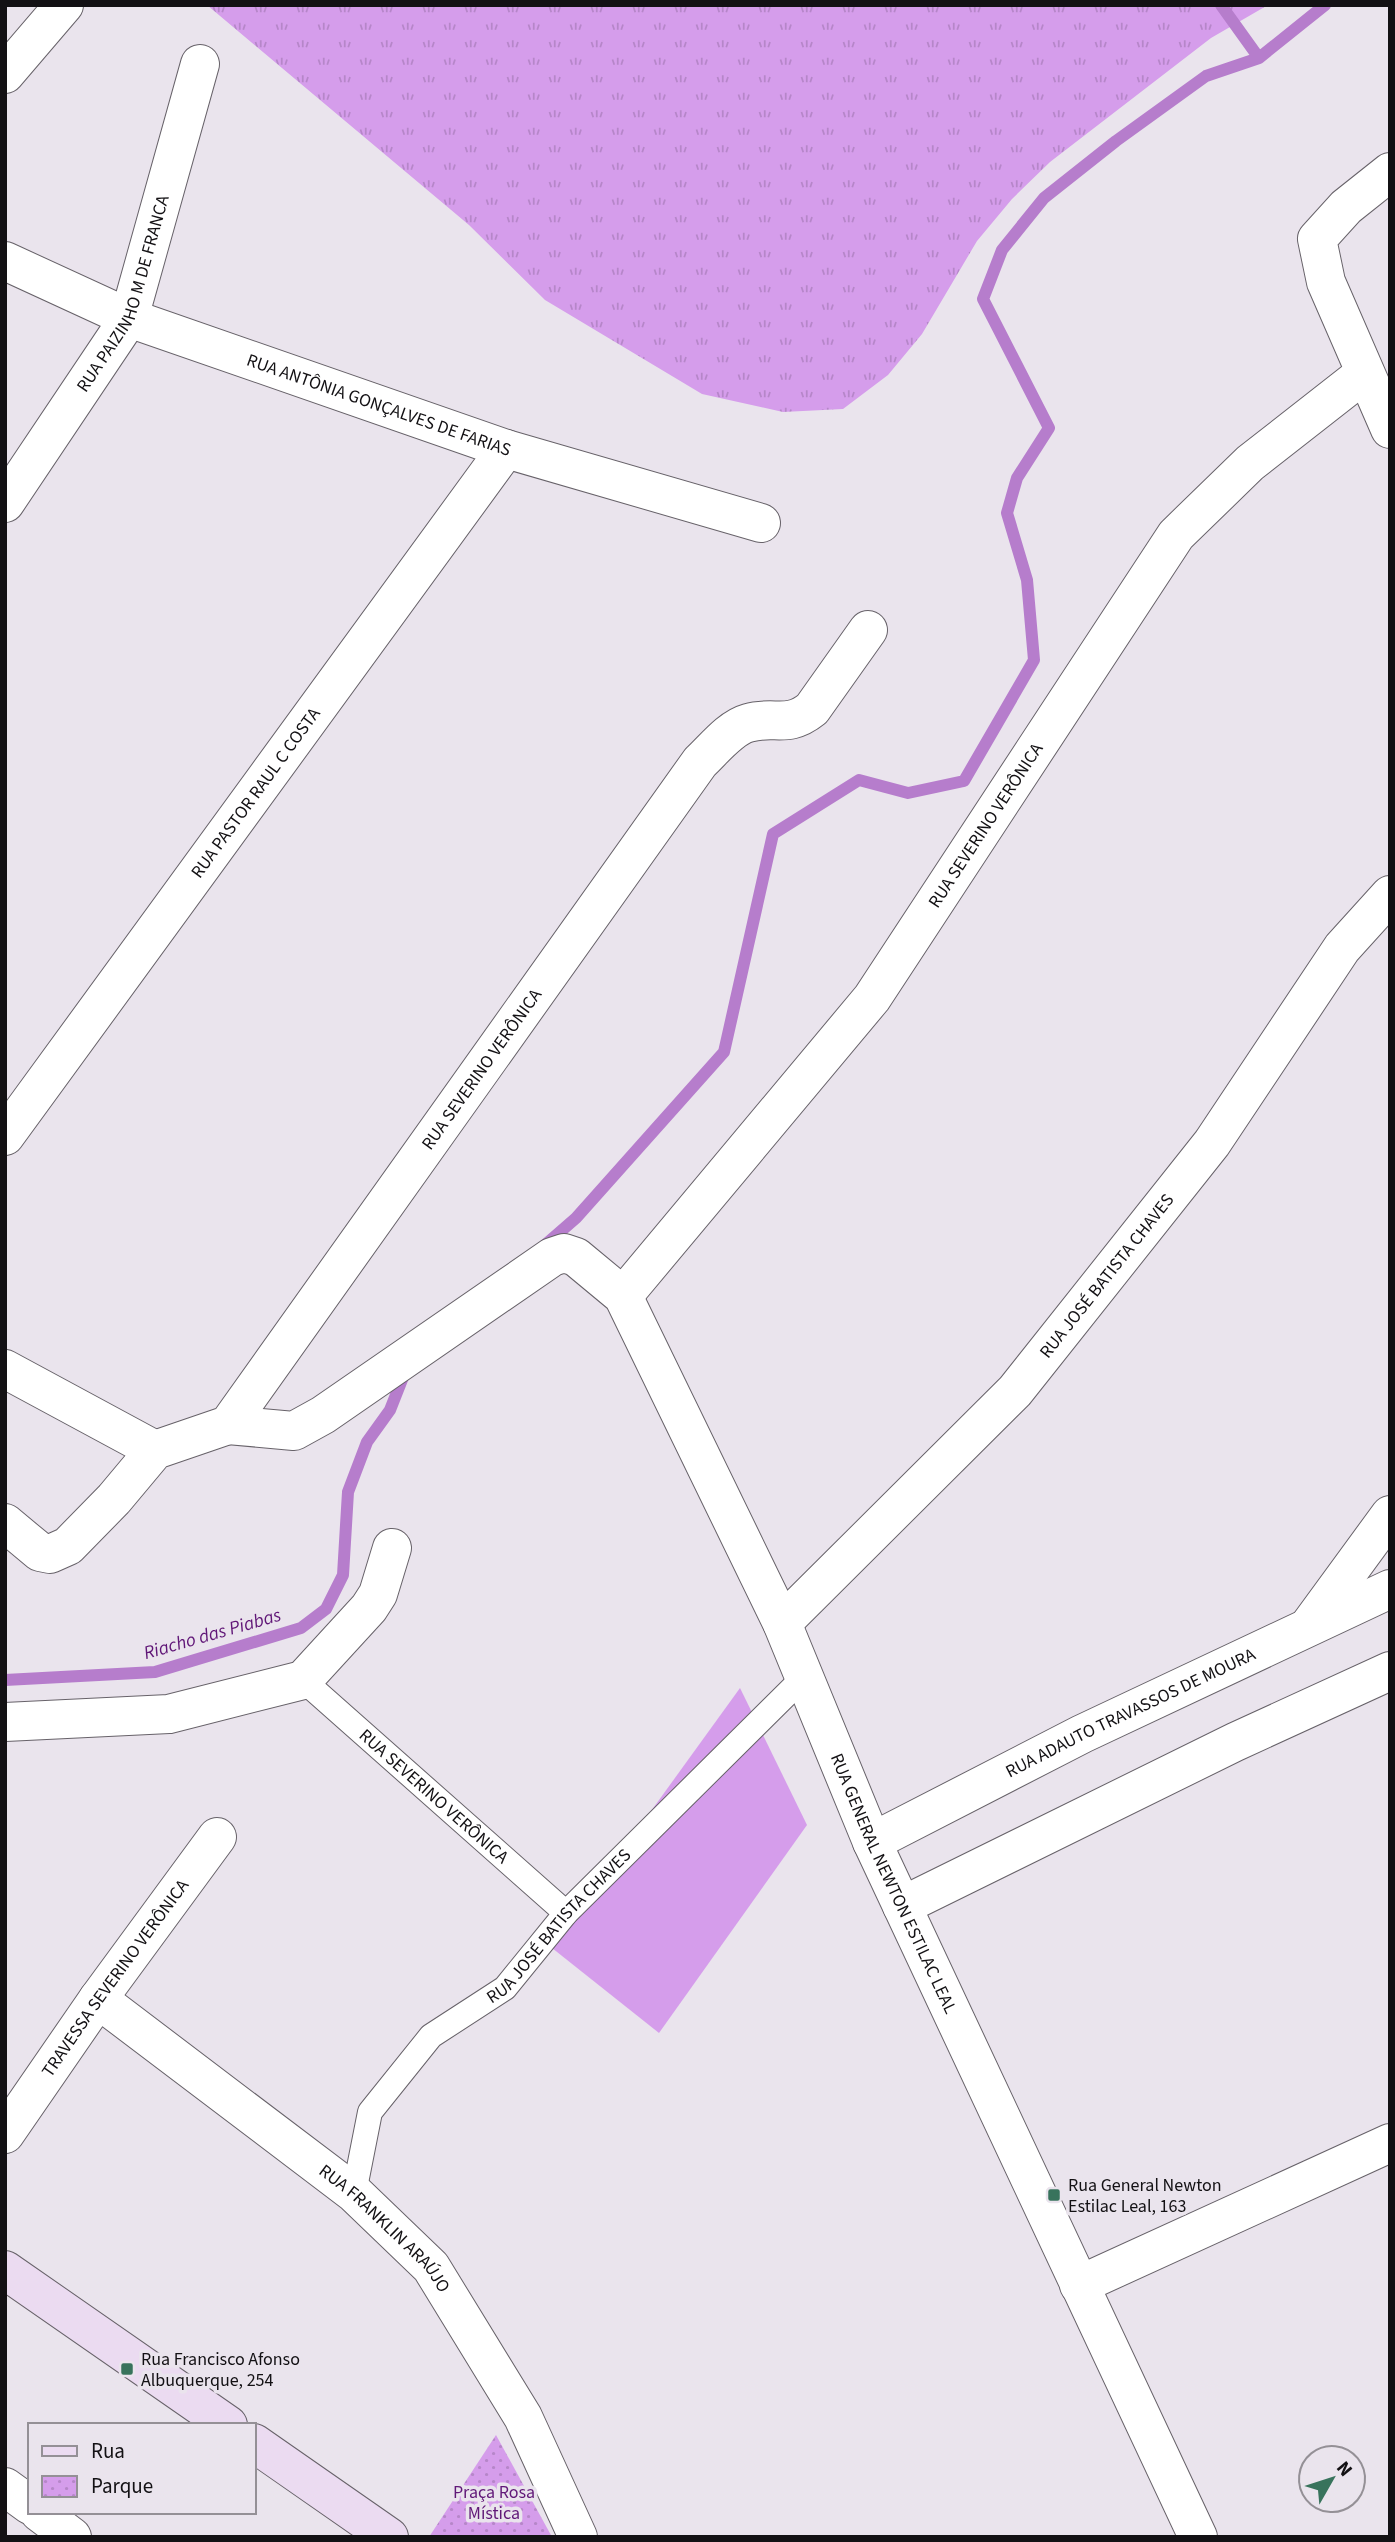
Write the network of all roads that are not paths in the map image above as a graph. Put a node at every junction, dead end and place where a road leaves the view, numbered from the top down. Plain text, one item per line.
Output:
1 (64, 5) edge
2 (200, 64) dead end
3 (5, 75) edge
4 (1390, 172) edge
5 (5, 261) edge
6 (129, 318) junction
7 (1365, 373) junction
8 (1390, 429) edge
9 (506, 449) junction
10 (5, 503) edge
11 (761, 523) dead end
12 (868, 630) dead end
13 (1390, 895) edge
14 (5, 1136) edge
15 (623, 1296) junction
16 (5, 1369) edge
17 (228, 1425) junction
18 (155, 1450) junction
19 (1390, 1515) edge
20 (5, 1523) edge
21 (393, 1548) dead end
22 (1390, 1589) edge
23 (782, 1623) junction
24 (1307, 1627) junction
25 (1390, 1671) edge
26 (804, 1676) junction
27 (303, 1680) junction
28 (5, 1722) edge
29 (217, 1837) dead end
30 (872, 1842) junction
31 (902, 1906) junction
32 (566, 1913) junction
33 (98, 1998) junction
34 (8, 2124) edge
35 (1390, 2143) edge
36 (354, 2193) junction
37 (5, 2270) edge
38 (1079, 2285) junction
39 (225, 2423) edge
40 (256, 2444) edge
41 (5, 2487) edge
42 (28, 2504) edge
43 (42, 2514) edge
44 (72, 2537) edge
45 (389, 2537) edge
46 (578, 2537) edge
47 (1198, 2537) edge

1 - 3 street
2 - 6 street, RUA PAIZINHO M DE FRANCA
4 - 7 street
5 - 6 street, RUA ANTÔNIA GONÇALVES DE FARIAS
6 - 9 street, RUA ANTÔNIA GONÇALVES DE FARIAS
6 - 10 street, RUA PAIZINHO M DE FRANCA
7 - 8 street
7 - 15 street, RUA SEVERINO VERÔNICA
9 - 11 street, RUA ANTÔNIA GONÇALVES DE FARIAS
9 - 14 street, RUA PASTOR RAUL C COSTA
12 - 17 street, RUA SEVERINO VERÔNICA
13 - 23 street, RUA JOSÉ BATISTA CHAVES
15 - 17 street, RUA GENERAL NEWTON ESTILAC LEAL
15 - 23 street, RUA GENERAL NEWTON ESTILAC LEAL
16 - 18 street
17 - 18 street
18 - 20 street
19 - 24 street
21 - 27 street
22 - 24 street, RUA ADAUTO TRAVASSOS DE MOURA
23 - 26 street, RUA GENERAL NEWTON ESTILAC LEAL
24 - 30 street, RUA ADAUTO TRAVASSOS DE MOURA
25 - 31 street
26 - 30 street, RUA GENERAL NEWTON ESTILAC LEAL
26 - 32 lane, RUA JOSÉ BATISTA CHAVES
27 - 28 street
27 - 32 lane, RUA SEVERINO VERÔNICA
29 - 33 street, TRAVESSA SEVERINO VERÔNICA
30 - 31 street, RUA GENERAL NEWTON ESTILAC LEAL
31 - 38 street, RUA GENERAL NEWTON ESTILAC LEAL
32 - 36 lane, RUA JOSÉ BATISTA CHAVES
33 - 34 street, TRAVESSA SEVERINO VERÔNICA
33 - 36 street, RUA FRANKLIN ARAÚJO
35 - 38 street
36 - 46 street, RUA FRANKLIN ARAÚJO
37 - 39 main road
38 - 47 street, RUA GENERAL NEWTON ESTILAC LEAL
40 - 45 main road
41 - 42 street
43 - 44 street

